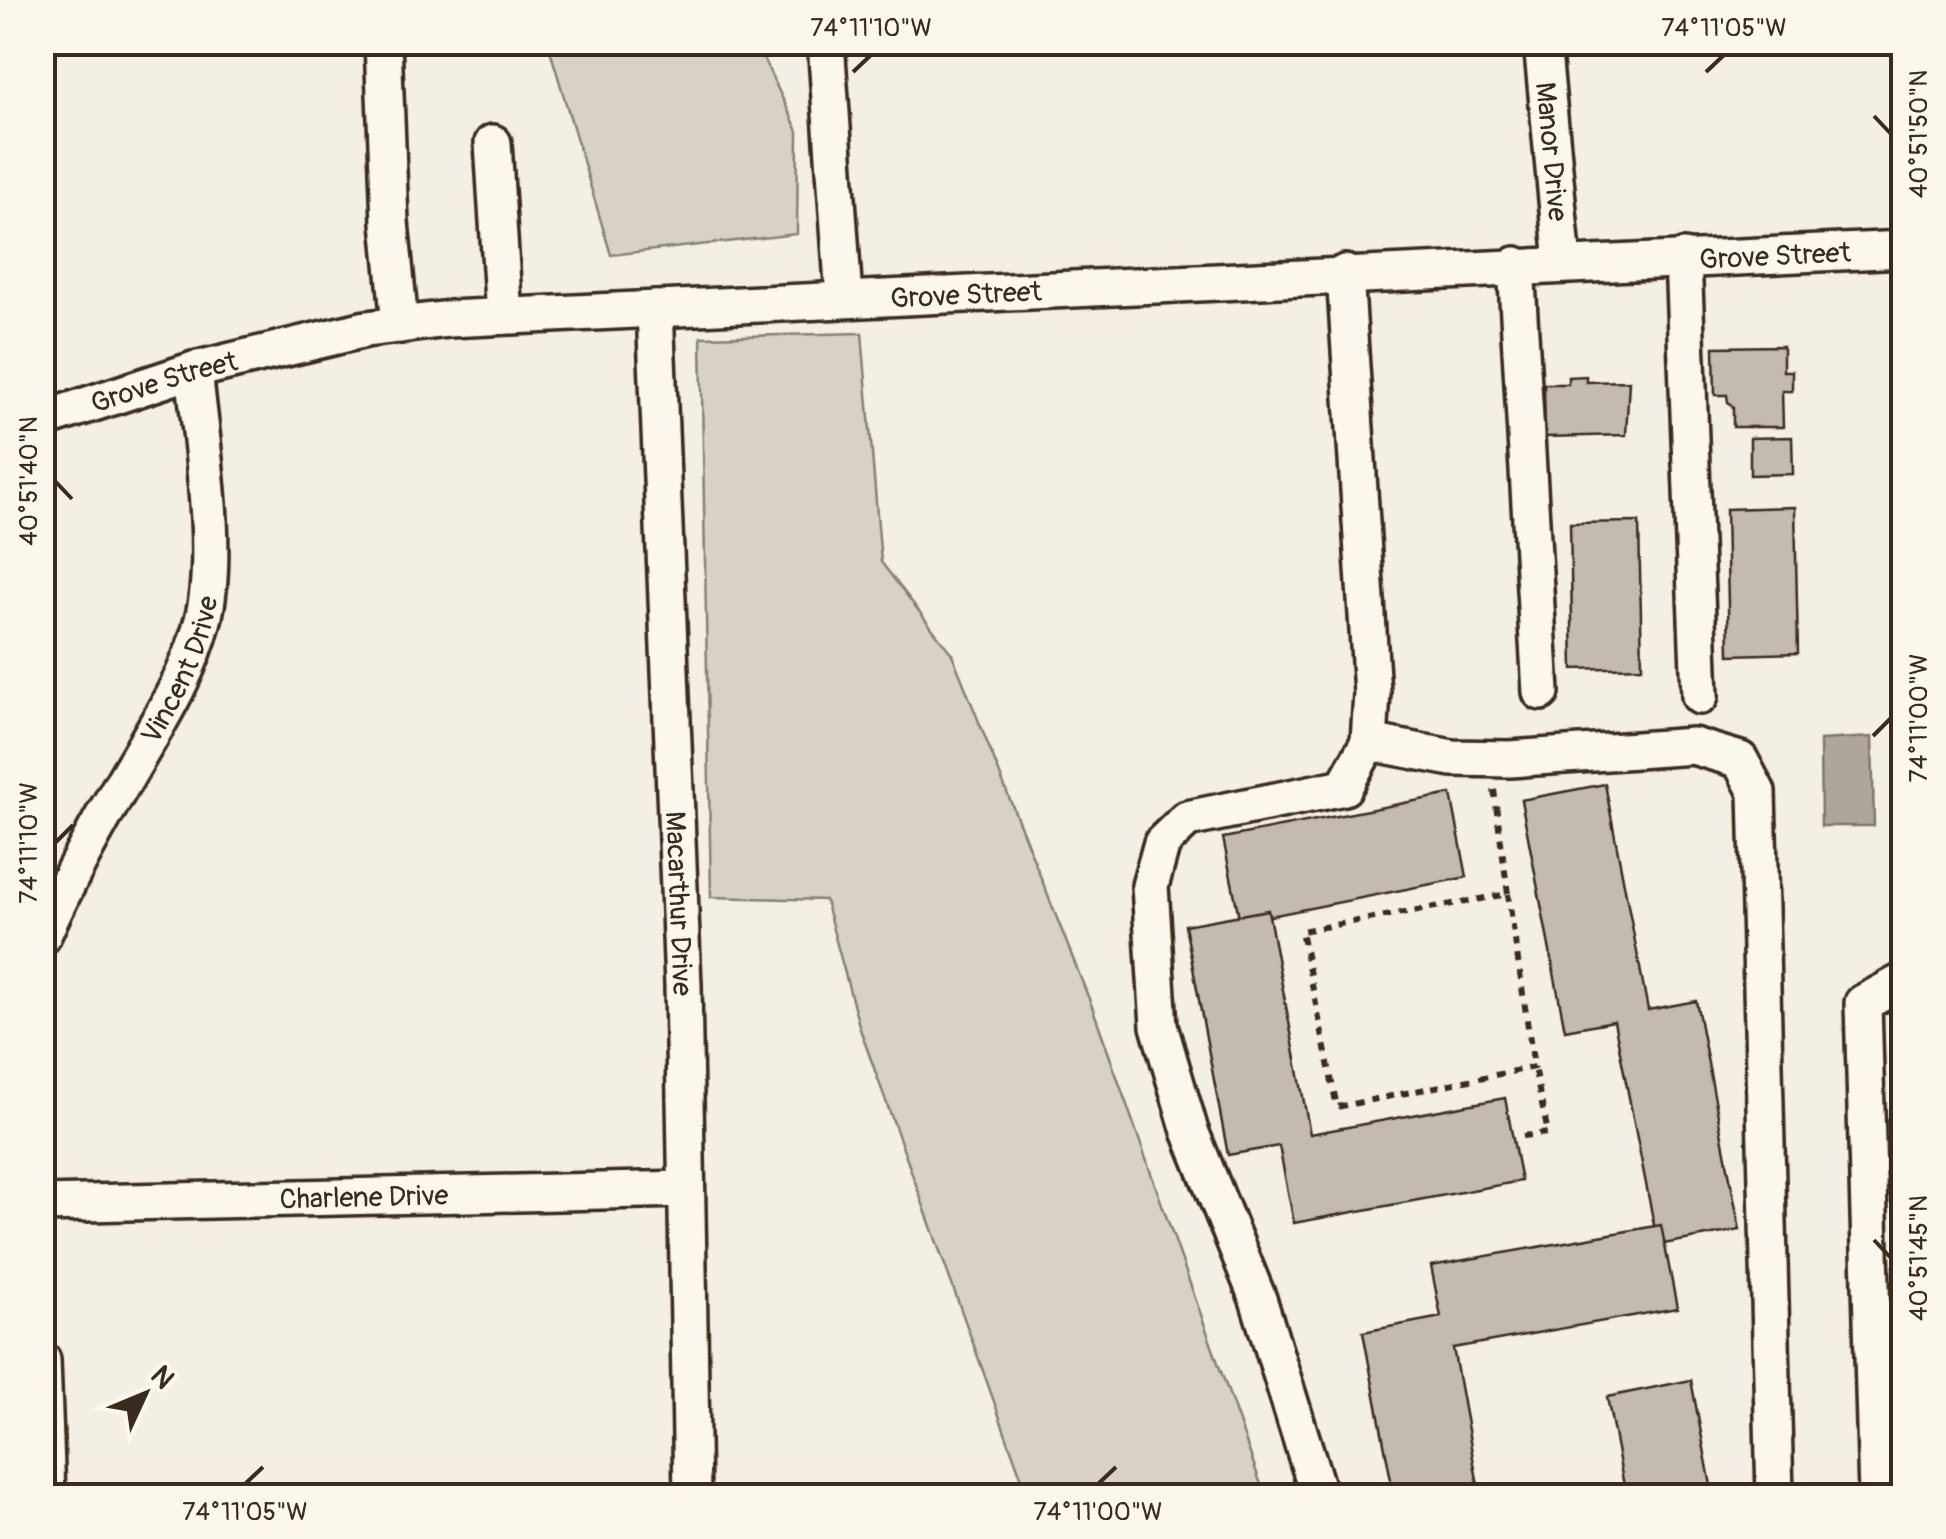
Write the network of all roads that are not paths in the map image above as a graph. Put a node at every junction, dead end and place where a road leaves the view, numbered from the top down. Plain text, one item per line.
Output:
1 (383, 42) edge
2 (826, 42) edge
3 (1542, 42) edge
4 (493, 143) dead end
5 (1904, 248) edge
6 (1683, 258) junction
7 (1563, 263) junction
8 (1516, 265) junction
9 (1345, 273) junction
10 (844, 298) junction
11 (655, 309) junction
12 (504, 316) junction
13 (400, 325) junction
14 (194, 370) junction
15 (42, 420) edge
16 (1541, 692) dead end
17 (1700, 696) dead end
18 (1369, 742) junction
19 (42, 938) edge
20 (1904, 982) edge
21 (686, 1189) junction
22 (42, 1204) edge
23 (42, 1360) edge
24 (47, 1496) edge
25 (692, 1496) edge
26 (1319, 1496) edge
27 (1776, 1496) edge
28 (1876, 1496) edge

1 - 13 street
2 - 10 street
3 - 7 street, Manor Drive
4 - 12 street
5 - 6 street, Grove Street
6 - 7 street, Grove Street
6 - 17 street
7 - 8 street, Grove Street
8 - 9 street, Grove Street
8 - 16 street
9 - 10 street, Grove Street
9 - 18 street
10 - 11 street, Grove Street
11 - 12 street, Grove Street
11 - 21 street, Macarthur Drive
12 - 13 street, Grove Street
13 - 14 street, Grove Street
14 - 15 street, Grove Street
14 - 19 street, Vincent Drive
18 - 26 street
18 - 27 street
20 - 28 street
21 - 22 street, Charlene Drive
21 - 25 street, Macarthur Drive
23 - 24 street

